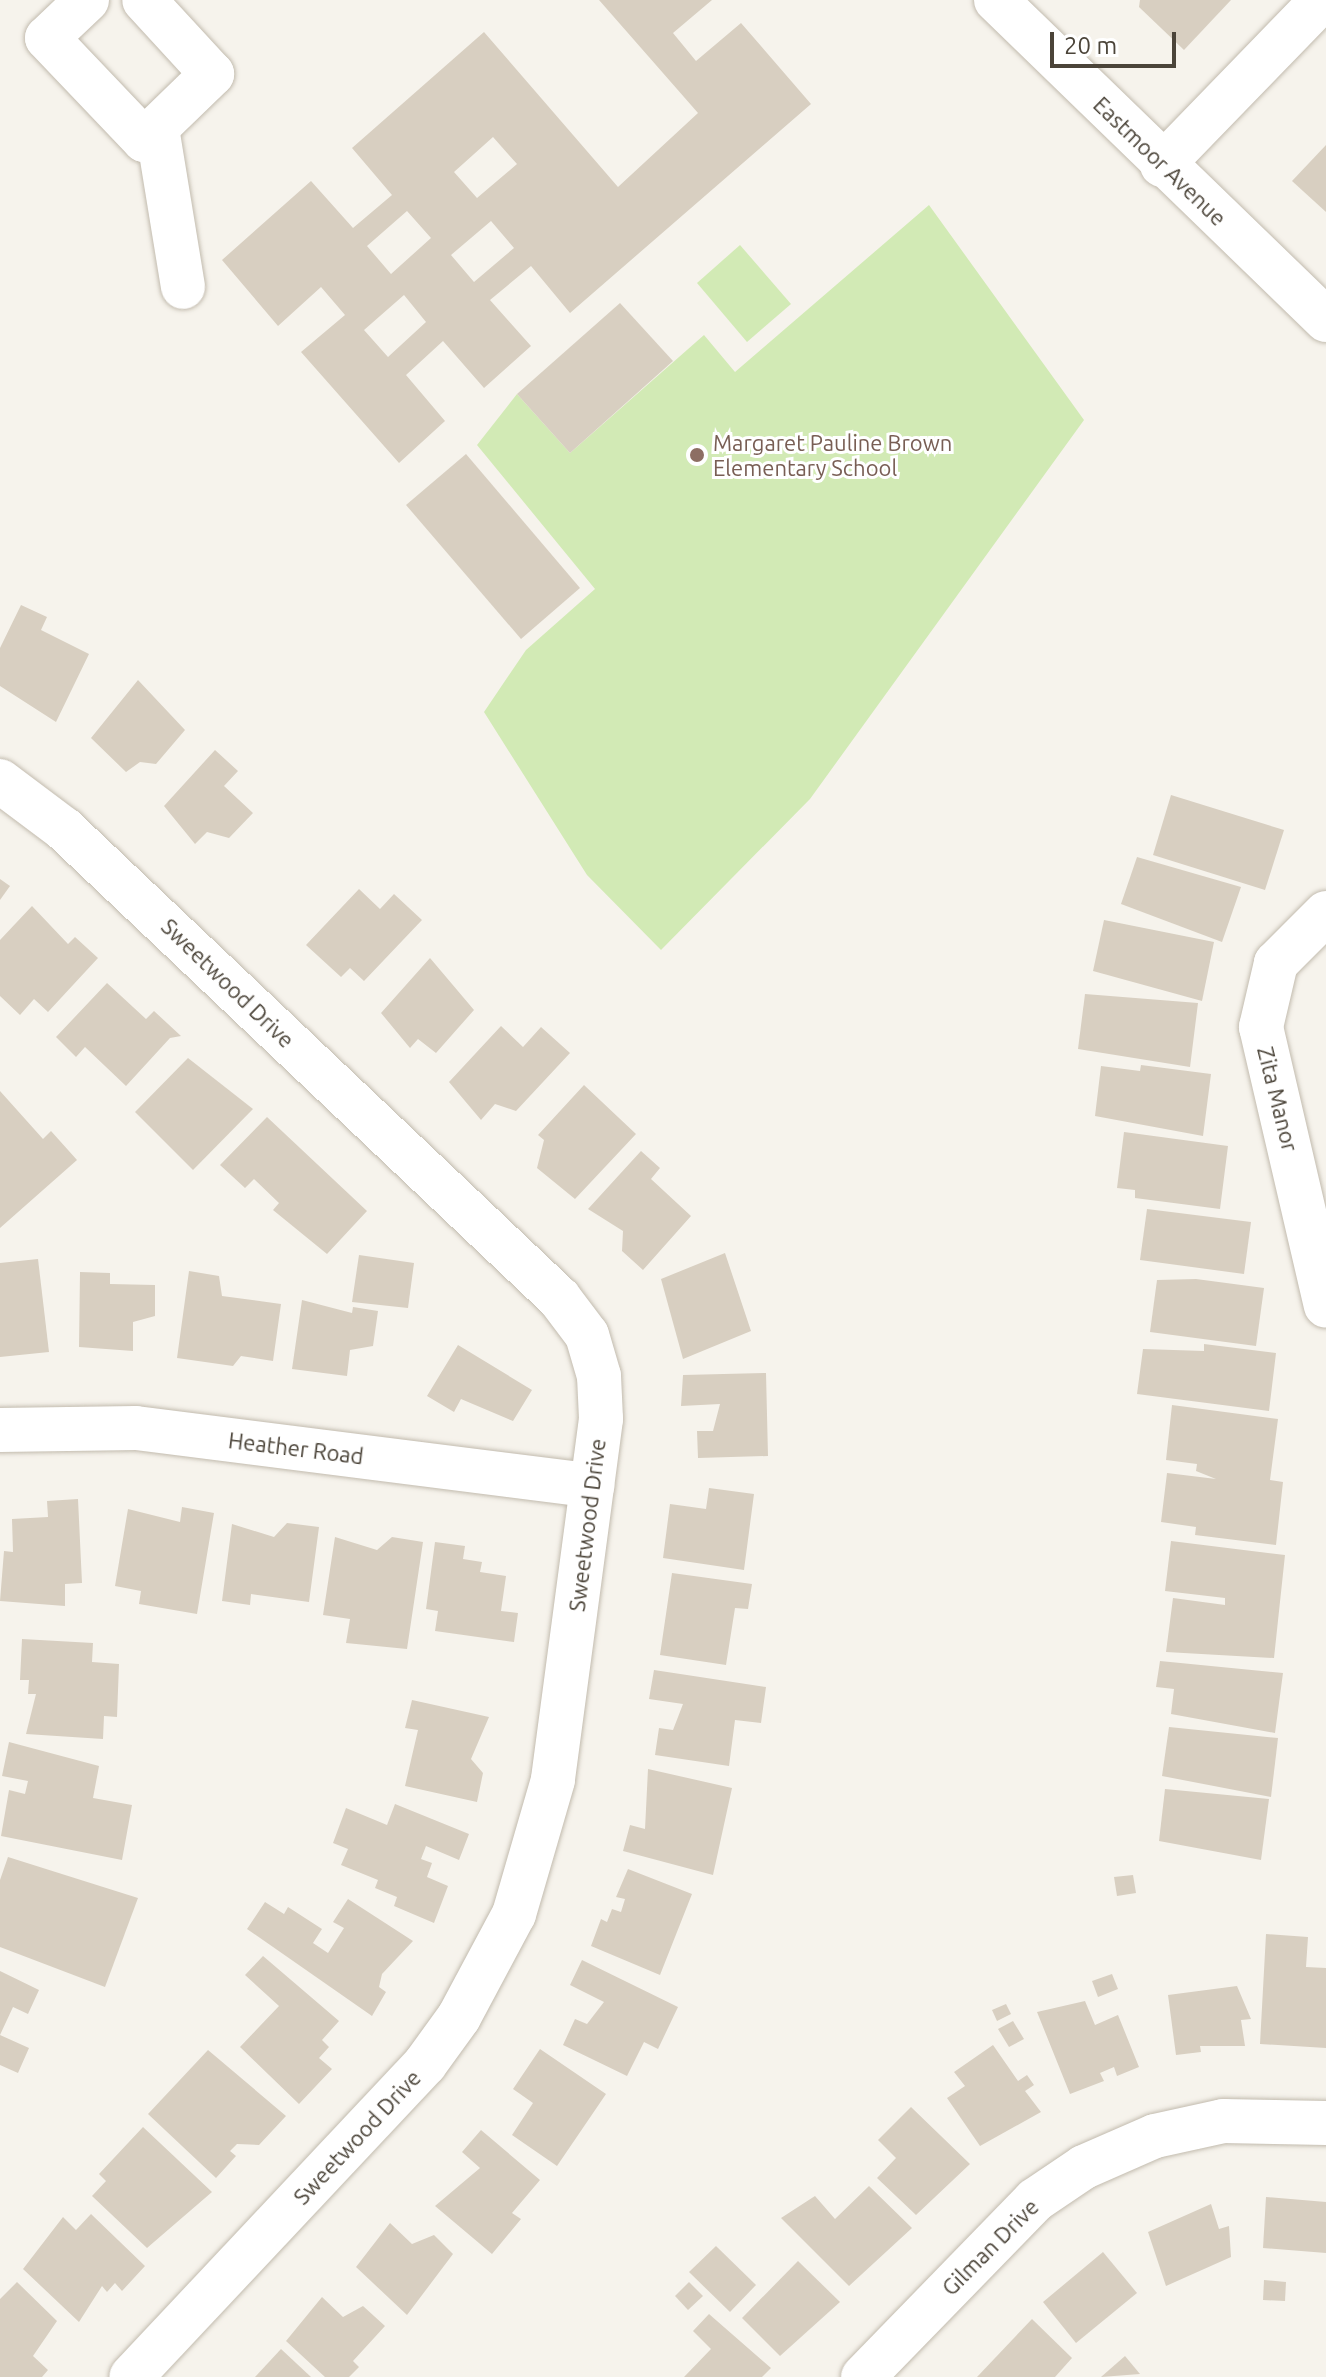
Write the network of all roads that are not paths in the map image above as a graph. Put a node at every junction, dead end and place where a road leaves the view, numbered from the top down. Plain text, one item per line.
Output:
1 (87, 0) edge
2 (144, 0) edge
3 (996, 0) edge
4 (1322, 0) edge
5 (157, 128) junction
6 (1162, 165) junction
7 (183, 287) dead end
8 (1326, 320) edge
9 (0, 781) edge
10 (1326, 913) edge
11 (1326, 1306) edge
12 (0, 1430) edge
13 (592, 1486) junction
14 (1326, 2123) edge
15 (131, 2377) edge
16 (863, 2377) edge

1 - 5 street
2 - 5 street
3 - 6 street, Eastmoor Avenue
4 - 6 street
5 - 7 street
6 - 8 street, Eastmoor Avenue
9 - 13 street, Sweetwood Drive
10 - 11 street, Zita Manor
12 - 13 street, Heather Road
13 - 15 street, Sweetwood Drive
14 - 16 street, Gilman Drive

